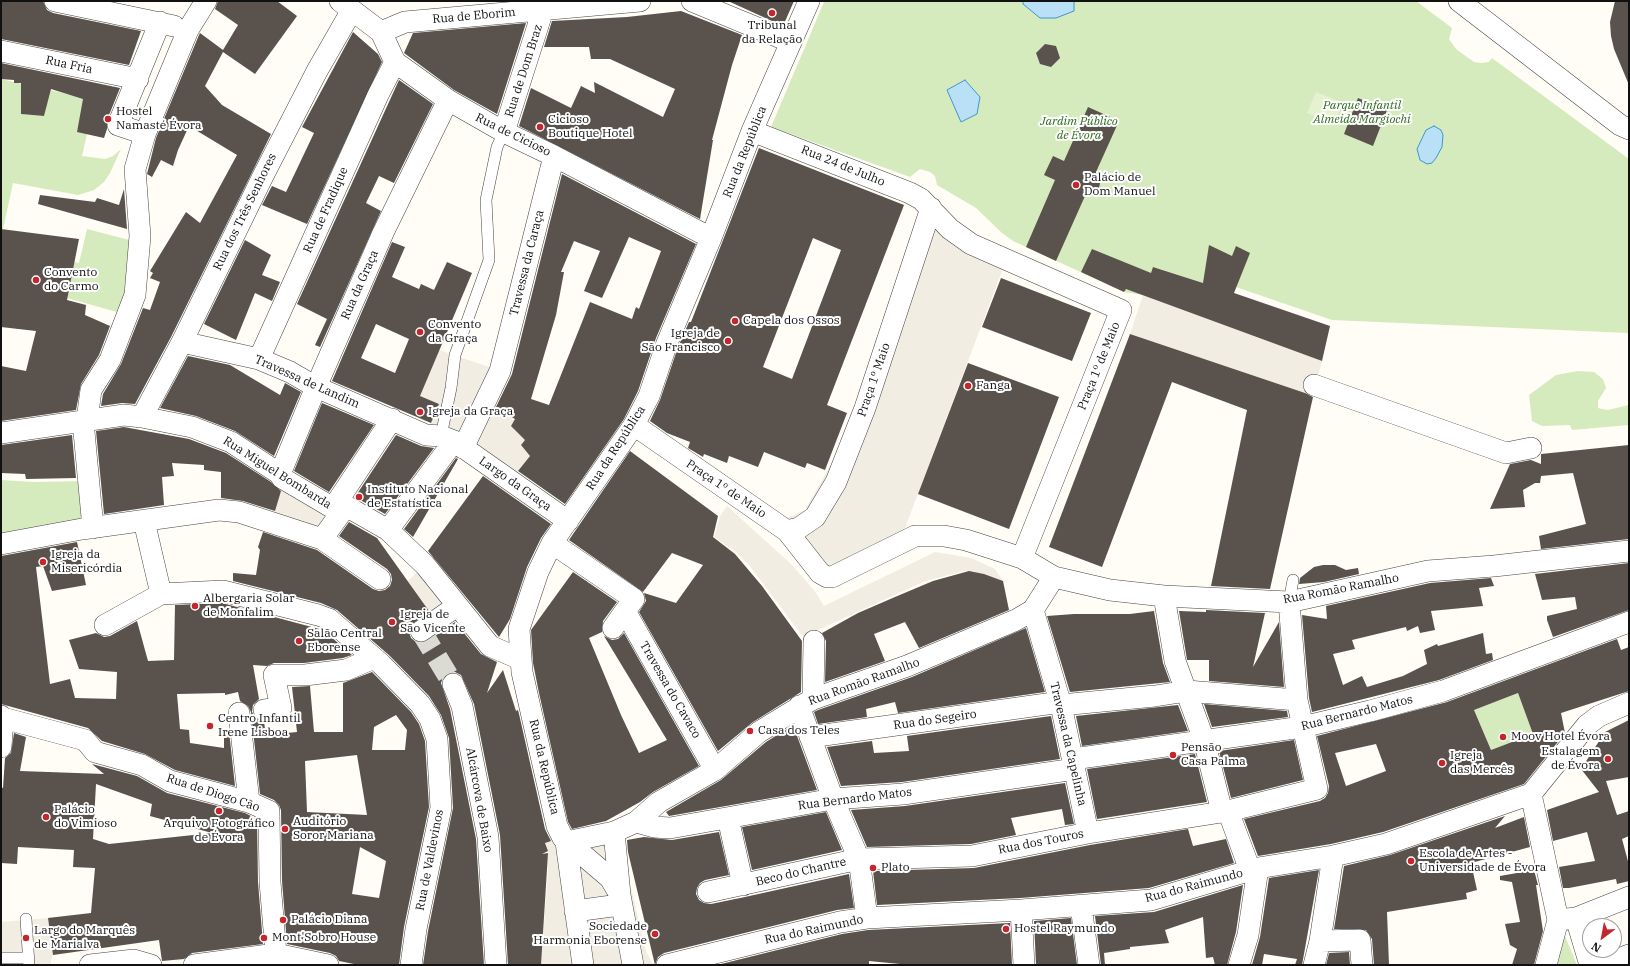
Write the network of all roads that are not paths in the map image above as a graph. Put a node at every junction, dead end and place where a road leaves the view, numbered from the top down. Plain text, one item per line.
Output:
1 (55, 1) edge
2 (206, 1) edge
3 (640, 1) edge
4 (692, 1) edge
5 (809, 1) edge
6 (1458, 1) edge
7 (346, 6) edge
8 (543, 10) junction
9 (160, 22) junction
10 (188, 30) junction
11 (381, 32) junction
12 (791, 42) junction
13 (1, 51) edge
14 (395, 62) junction
15 (138, 79) junction
16 (448, 100) junction
17 (1629, 129) edge
18 (752, 131) junction
19 (504, 132) junction
20 (145, 134) junction
21 (554, 156) junction
22 (931, 208) junction
23 (711, 238) junction
24 (182, 342) junction
25 (259, 359) junction
26 (1314, 386) dead end
27 (316, 387) junction
28 (142, 417) junction
29 (392, 419) junction
30 (85, 421) junction
31 (634, 425) junction
32 (1, 433) edge
33 (446, 440) junction
34 (1531, 448) dead end
35 (280, 474) junction
36 (340, 507) junction
37 (144, 521) junction
38 (568, 521) junction
39 (88, 529) junction
40 (388, 530) junction
41 (787, 531) junction
42 (322, 539) junction
43 (552, 543) junction
44 (1, 544) edge
45 (1629, 552) edge
46 (1022, 558) junction
47 (1054, 577) junction
48 (380, 579) dead end
49 (1293, 580) dead end
50 (161, 594) junction
51 (1164, 596) junction
52 (1289, 602) junction
53 (458, 606) junction
54 (1032, 610) junction
55 (1629, 622) edge
56 (105, 625) dead end
57 (421, 631) dead end
58 (814, 641) dead end
59 (374, 658) junction
60 (520, 659) junction
61 (453, 684) tunnel mouth
62 (1187, 691) junction
63 (1297, 700) junction
64 (1629, 702) edge
65 (806, 703) junction
66 (1061, 704) junction
67 (264, 710) dead end
68 (239, 713) dead end
69 (2, 717) edge
70 (1302, 727) junction
71 (810, 737) junction
72 (1204, 740) junction
73 (1, 747) edge
74 (1074, 764) junction
75 (715, 770) junction
76 (1531, 794) junction
77 (832, 799) junction
78 (249, 802) junction
79 (1225, 811) junction
80 (728, 818) junction
81 (636, 822) junction
82 (614, 832) junction
83 (1088, 833) junction
84 (563, 838) junction
85 (1333, 856) junction
86 (858, 859) junction
87 (1254, 869) junction
88 (743, 885) junction
89 (708, 892) dead end
90 (1629, 896) edge
91 (616, 900) junction
92 (1081, 906) junction
93 (1021, 910) junction
94 (575, 911) junction
95 (867, 918) junction
96 (26, 919) dead end
97 (1567, 919) junction
98 (1320, 941) junction
99 (276, 954) junction
100 (1629, 955) edge
101 (1, 958) edge
102 (29, 962) edge
103 (303, 962) edge
104 (90, 965) edge
105 (151, 965) edge
106 (194, 965) edge
107 (328, 965) edge
108 (411, 965) edge
109 (496, 965) edge
110 (583, 965) edge
111 (633, 965) edge
112 (667, 965) edge
113 (1024, 965) edge
114 (1089, 965) edge
115 (1239, 965) edge
116 (1314, 965) edge
117 (1362, 965) edge
118 (1546, 965) edge
119 (1590, 965) edge
120 (1604, 965) edge

1 - 9 street
2 - 10 street
3 - 8 street, Rua de Eborim
4 - 12 street
5 - 12 street, Rua da República
6 - 17 street
7 - 11 street, Rua de Cicioso
7 - 24 street, Rua dos Três Senhores
8 - 11 street, Rua de Eborim
8 - 19 street, Rua de Dom Braz
9 - 10 street
9 - 15 street
10 - 20 street
11 - 14 street, Rua de Cicioso
12 - 18 street, Rua da República
13 - 15 street, Rua Fria
14 - 16 street, Rua de Cicioso
14 - 25 street, Rua de Fradique
15 - 20 street
16 - 19 street, Rua de Cicioso
16 - 27 street, Rua da Graça
18 - 22 street, Rua 24 de Julho
18 - 23 street, Rua da República
19 - 21 street, Rua de Cicioso
19 - 33 lane
20 - 30 street
21 - 23 street, Rua de Cicioso
21 - 33 street, Travessa da Caraça
22 - 41 street, Praça 1º Maio
22 - 46 street, Praça 1º de Maio
23 - 31 street, Rua da República
24 - 25 street, Travessa de Landim
24 - 28 street, Rua dos Três Senhores
25 - 27 street, Travessa de Landim
26 - 34 street
27 - 29 street, Travessa de Landim
27 - 35 street, Rua da Graça
28 - 30 street, Rua Miguel Bombarda
28 - 35 street, Rua Miguel Bombarda
29 - 33 street, Travessa de Landim
29 - 36 street
30 - 32 street, Rua Miguel Bombarda
30 - 39 street
31 - 38 street, Rua da República
31 - 41 street, Praça 1º de Maio
33 - 38 street, Largo da Graça
33 - 40 street
35 - 36 street, Rua Miguel Bombarda
36 - 40 street, Rua Miguel Bombarda
36 - 42 street
37 - 39 street
37 - 42 street
37 - 50 street
38 - 43 street, Rua da República
39 - 44 street
40 - 53 street, Rua Miguel Bombarda
41 - 46 street, Praça 1º de Maio
42 - 48 street
43 - 60 street, Rua da República
43 - 75 street, Travessa do Cavaco
45 - 52 street, Rua Romão Ramalho
46 - 47 street, Rua Romão Ramalho
47 - 51 street, Rua Romão Ramalho
47 - 54 street, Rua Romão Ramalho
49 - 52 lane
50 - 56 street
50 - 59 street, Rua de Valdevinos
51 - 52 street, Rua Romão Ramalho
51 - 62 street
52 - 63 street
53 - 57 street
53 - 60 street, Rua Miguel Bombarda
54 - 65 street, Rua Romão Ramalho
54 - 66 street, Travessa da Capelinha
55 - 70 street, Rua Bernardo Matos
58 - 65 street
59 - 67 street
59 - 108 street, Rua de Valdevinos
60 - 84 street, Rua da República
61 - 109 street, Alcárcova de Baixo
62 - 63 street, Rua do Segeiro
62 - 66 street, Rua do Segeiro
62 - 72 street
63 - 70 street
64 - 76 street
65 - 71 street
65 - 75 street, Rua Romão Ramalho
66 - 71 street, Rua do Segeiro
66 - 74 street, Travessa da Capelinha
68 - 78 street
69 - 73 street
69 - 78 street, Rua de Diogo Cão
70 - 72 street, Rua Bernardo Matos
70 - 79 street, Rua dos Touros
71 - 77 street
72 - 74 street, Rua Bernardo Matos
72 - 79 street
74 - 77 street, Rua Bernardo Matos
74 - 83 street, Travessa da Capelinha
75 - 81 street, Rua Romão Ramalho
76 - 85 street, Rua do Raimundo
76 - 97 street
77 - 80 street, Rua Bernardo Matos
77 - 86 street
78 - 99 street, Rua de Diogo Cão
79 - 83 street, Rua dos Touros
79 - 87 street
80 - 81 street, Rua Bernardo Matos
80 - 88 street, Beco do Chantre
81 - 82 street, Rua Romão Ramalho
82 - 84 street, Rua Romão Ramalho
82 - 91 street
83 - 86 street, Rua dos Touros
84 - 91 street
84 - 94 street, Rua da República
85 - 87 street, Rua do Raimundo
85 - 98 street
86 - 88 street, Beco do Chantre
86 - 95 street
87 - 92 street, Rua do Raimundo
87 - 115 street
88 - 89 street, Beco do Chantre
90 - 97 street
91 - 94 street
91 - 111 street
92 - 93 street, Rua do Raimundo
92 - 114 street
93 - 95 street, Rua do Raimundo
93 - 113 street
94 - 110 street, Rua da República
95 - 112 street, Rua do Raimundo
96 - 102 lane
97 - 118 street
97 - 119 street
98 - 116 street
98 - 117 street
99 - 103 street
99 - 106 street
100 - 120 street
101 - 102 lane
103 - 107 street
104 - 105 street

